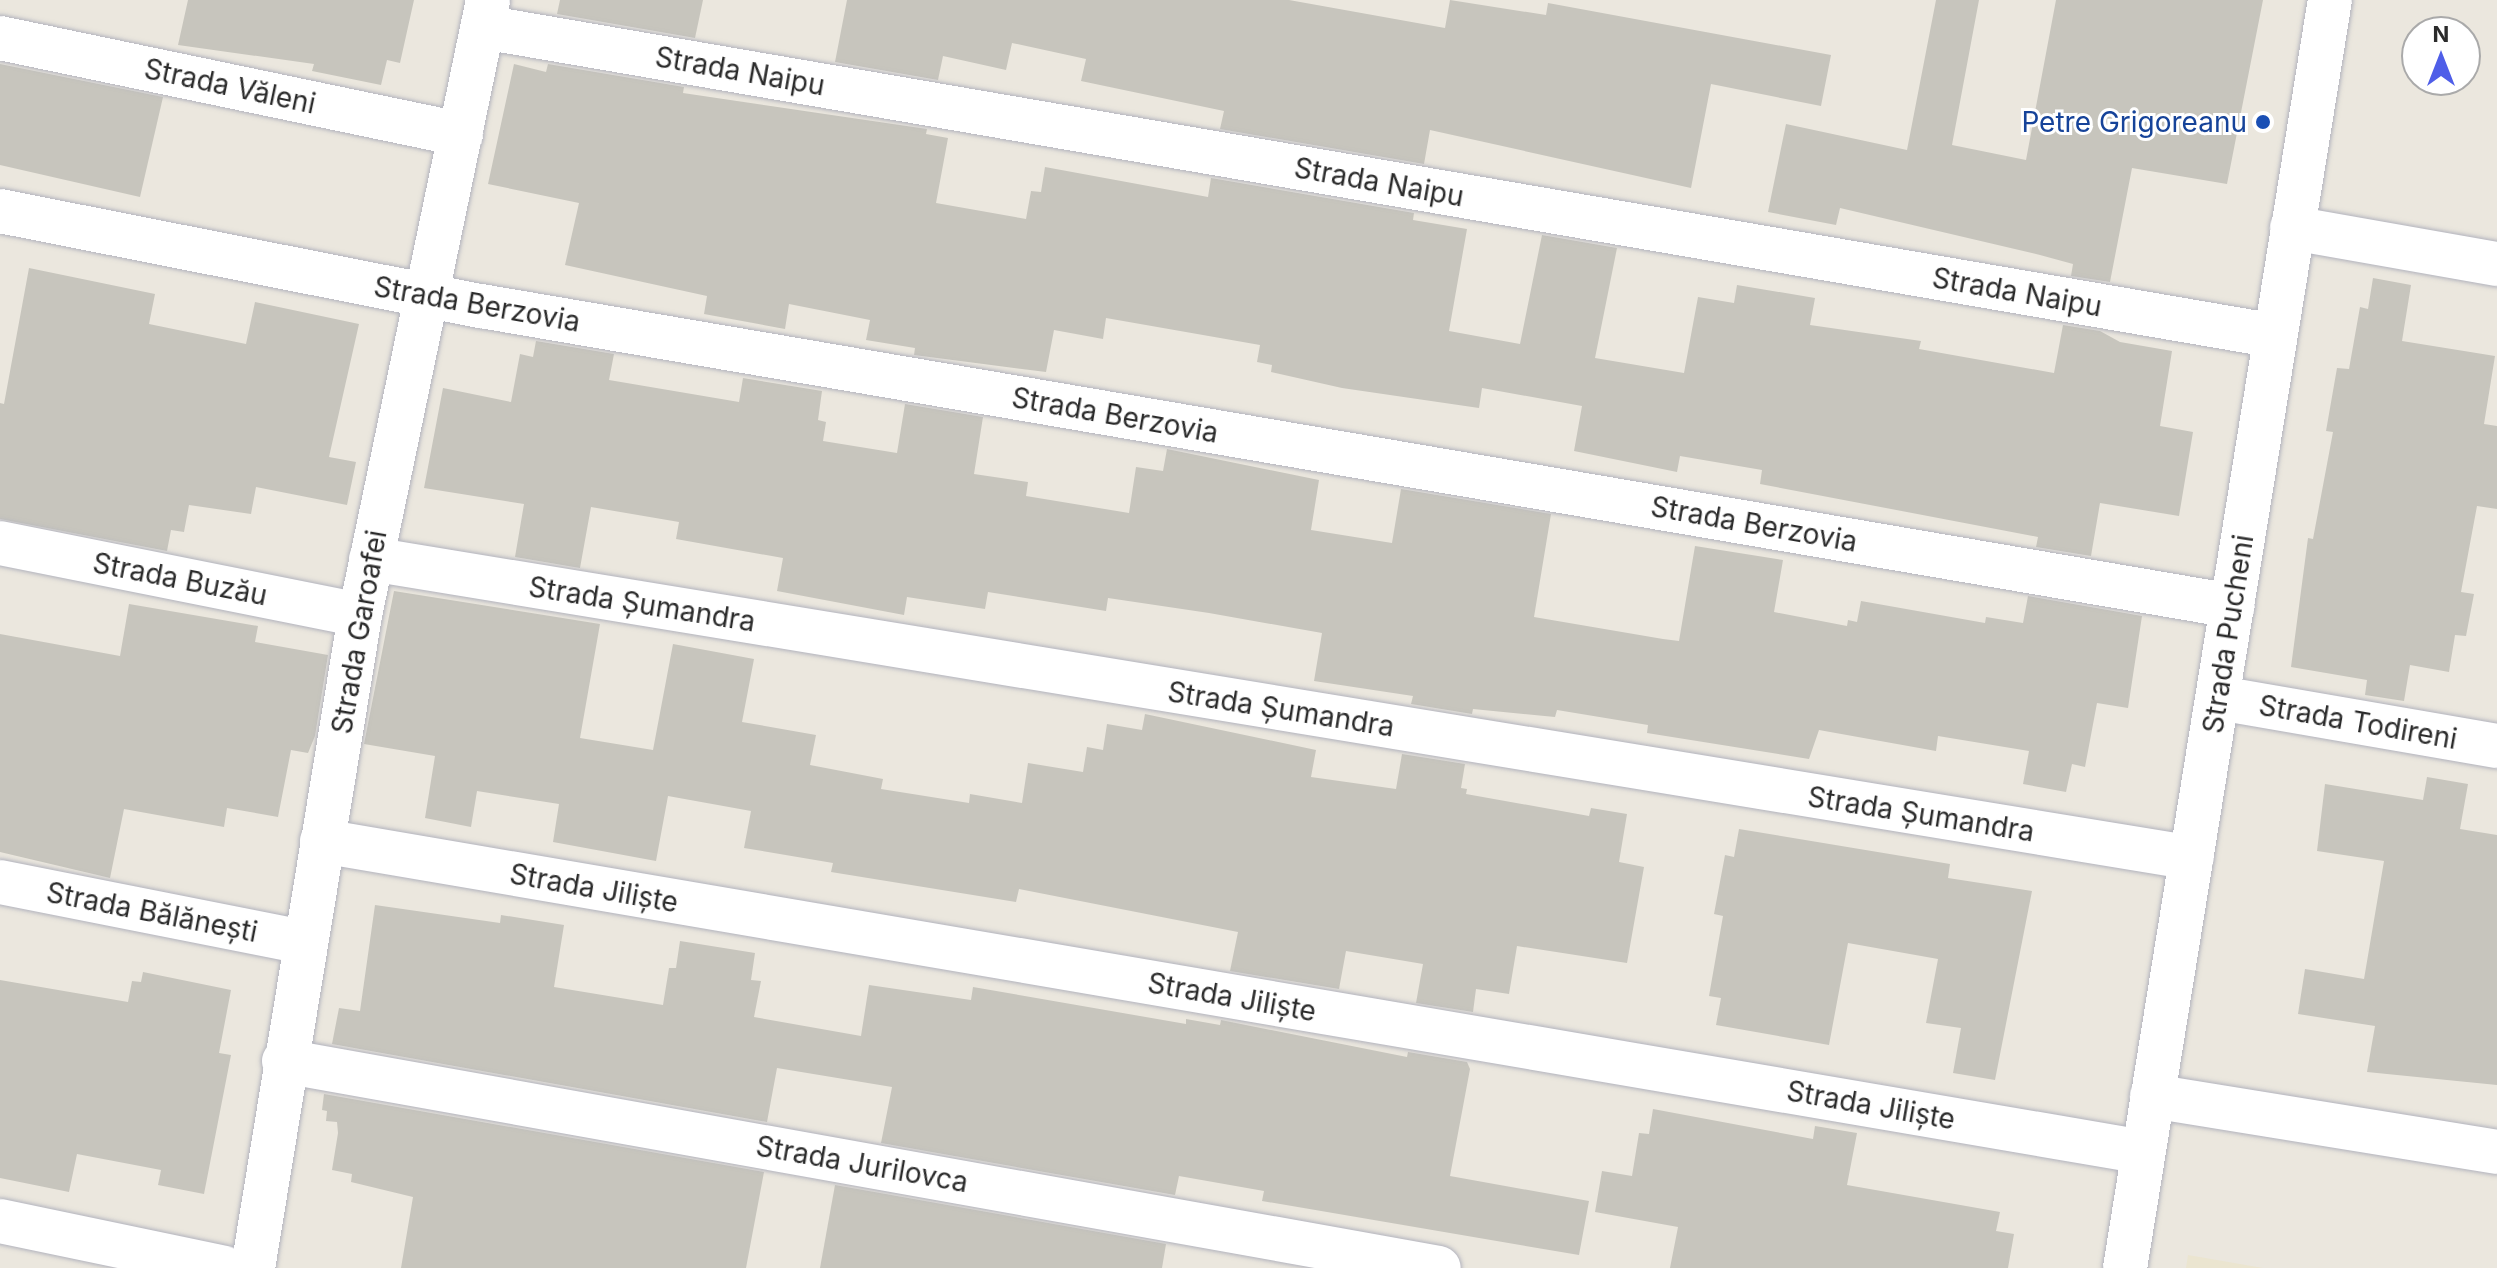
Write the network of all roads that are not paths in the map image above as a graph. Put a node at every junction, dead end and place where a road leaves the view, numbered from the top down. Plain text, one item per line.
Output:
1 (2330, 0) edge
2 (486, 14) edge
3 (0, 38) edge
4 (461, 134) junction
5 (0, 211) edge
6 (2292, 228) junction
7 (2497, 264) edge
8 (427, 296) junction
9 (2275, 336) junction
10 (0, 543) edge
11 (371, 559) junction
12 (2233, 606) junction
13 (360, 615) junction
14 (2219, 698) junction
15 (2497, 746) edge
16 (322, 841) junction
17 (2192, 858) junction
18 (0, 882) edge
19 (303, 942) junction
20 (284, 1061) junction
21 (2152, 1096) junction
22 (2143, 1152) junction
23 (2497, 1152) edge
24 (0, 1221) edge
25 (224, 1268) edge
26 (253, 1268) edge
27 (1439, 1268) edge
28 (2125, 1268) edge

1 - 6 street, Strada Pucheni
2 - 4 street, Strada Garoafei
2 - 9 street, Strada Naipu
3 - 4 street, Strada Văleni
4 - 8 street, Strada Garoafei
5 - 8 street, Strada Berzovia
6 - 7 street
6 - 9 street, Strada Pucheni
8 - 11 street, Strada Garoafei
8 - 12 street, Strada Berzovia
9 - 12 street, Strada Pucheni
10 - 13 street, Strada Buzău
11 - 13 street, Strada Garoafei
11 - 17 street, Strada Șumandra
12 - 14 street, Strada Pucheni
13 - 16 street, Strada Garoafei
14 - 15 street, Strada Todireni
14 - 17 street, Strada Pucheni
16 - 19 street, Strada Garoafei
16 - 22 street, Strada Jiliște
17 - 21 street, Strada Pucheni
18 - 19 street, Strada Bălănești
19 - 20 street, Strada Garoafei
20 - 26 street, Strada Garoafei
20 - 27 street, Strada Jurilovca
21 - 22 street, Strada Pucheni
21 - 23 street
22 - 28 street, Strada Pucheni
24 - 25 street

